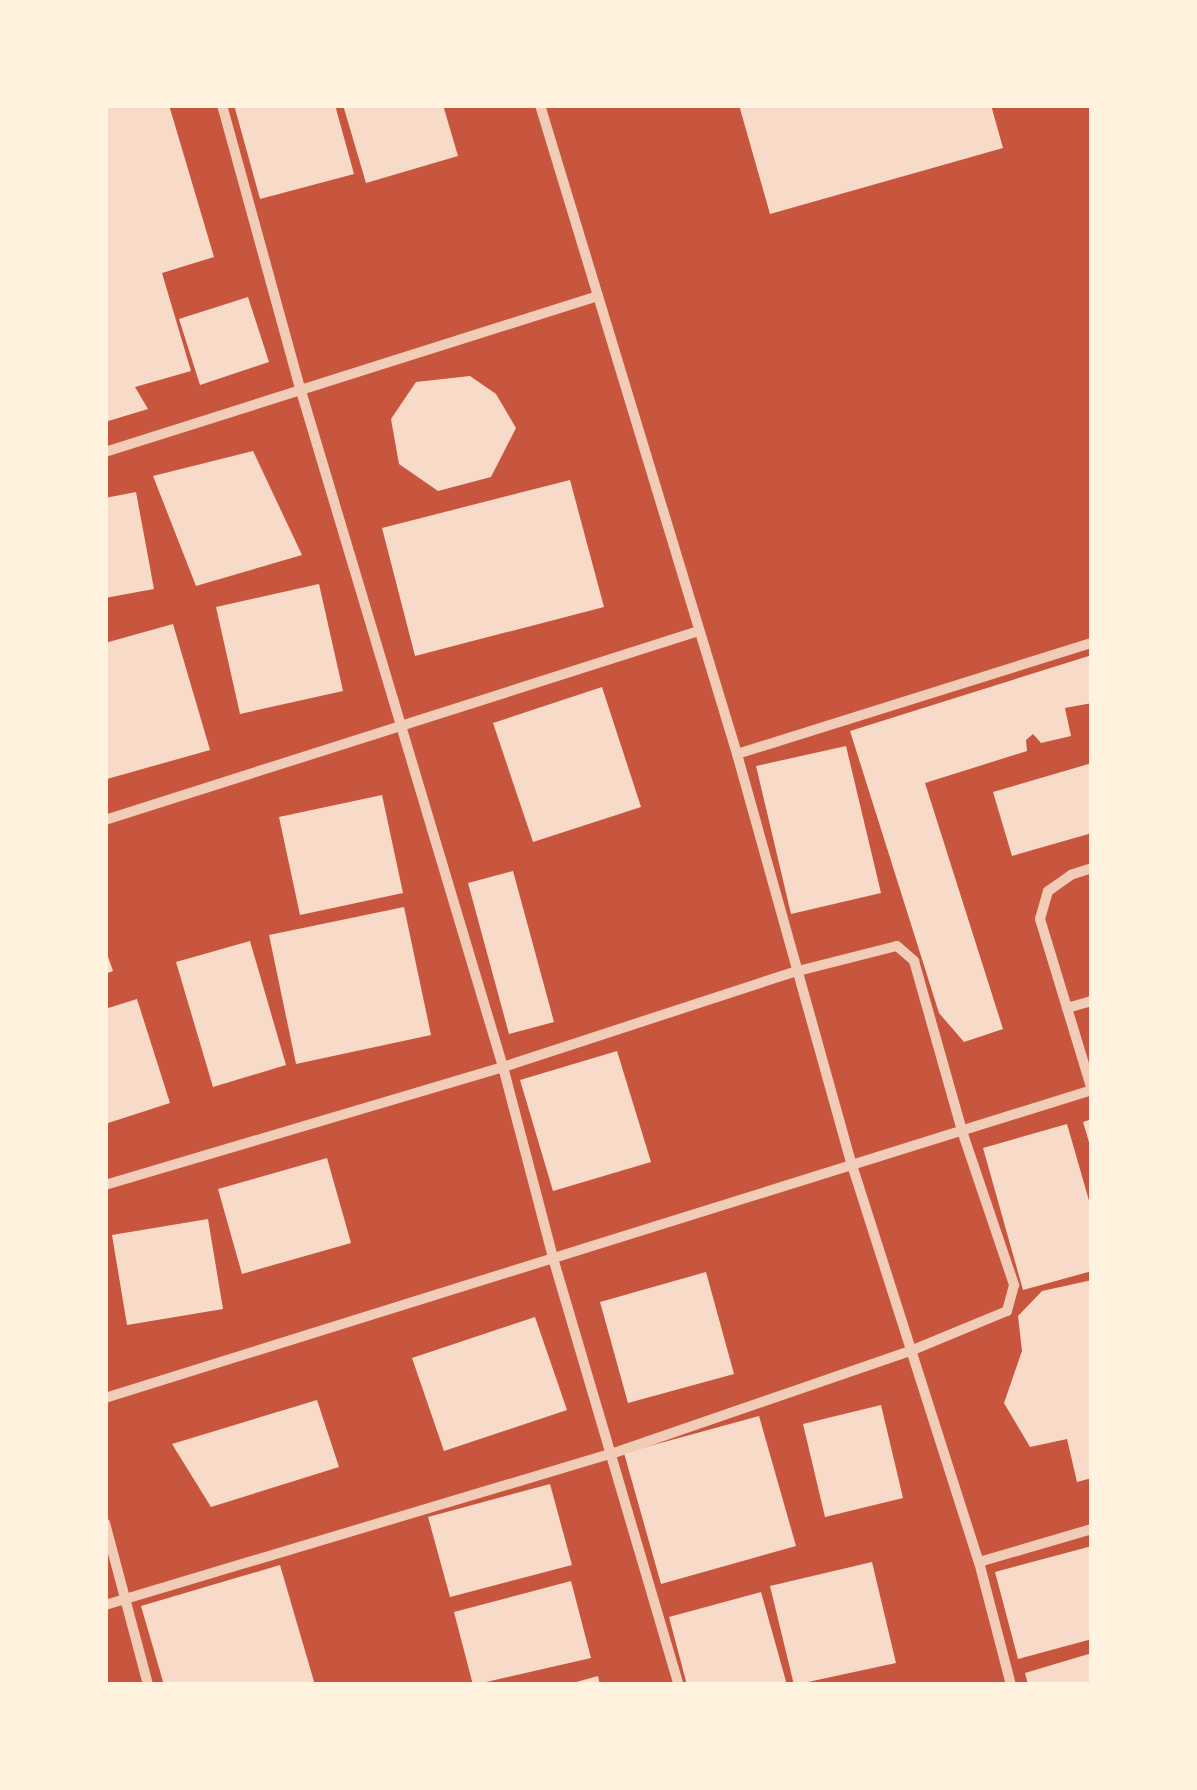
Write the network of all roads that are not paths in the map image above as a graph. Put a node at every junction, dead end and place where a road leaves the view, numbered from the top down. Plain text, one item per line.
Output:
1 (222, 105) edge
2 (540, 105) edge
3 (598, 296) junction
4 (301, 392) junction
5 (105, 452) edge
6 (699, 631) junction
7 (1092, 642) edge
8 (401, 728) junction
9 (737, 754) junction
10 (105, 820) edge
11 (1092, 868) edge
12 (794, 972) junction
13 (1092, 1001) edge
14 (1067, 1008) junction
15 (503, 1066) junction
16 (1092, 1090) edge
17 (962, 1131) junction
18 (852, 1165) junction
19 (105, 1185) edge
20 (554, 1258) junction
21 (910, 1352) junction
22 (105, 1398) edge
23 (613, 1454) junction
24 (105, 1523) edge
25 (1092, 1529) edge
26 (979, 1562) junction
27 (122, 1599) junction
28 (105, 1604) edge
29 (148, 1685) edge
30 (679, 1685) edge
31 (1011, 1685) edge

1 - 4 street
2 - 3 street
3 - 4 street
3 - 6 street
4 - 5 street
4 - 8 street
6 - 8 street
6 - 9 street
7 - 9 street
8 - 10 street
8 - 15 street
9 - 12 street
11 - 14 street
12 - 15 street
12 - 17 street
12 - 18 street
13 - 14 street
14 - 16 street
15 - 19 street
15 - 20 street
16 - 17 street
17 - 18 street
17 - 21 street
18 - 20 street
18 - 21 street
20 - 22 street
20 - 23 street
21 - 23 street
21 - 26 street
23 - 27 street
23 - 30 street
24 - 27 street
25 - 26 street
26 - 31 street
27 - 28 street
27 - 29 street

